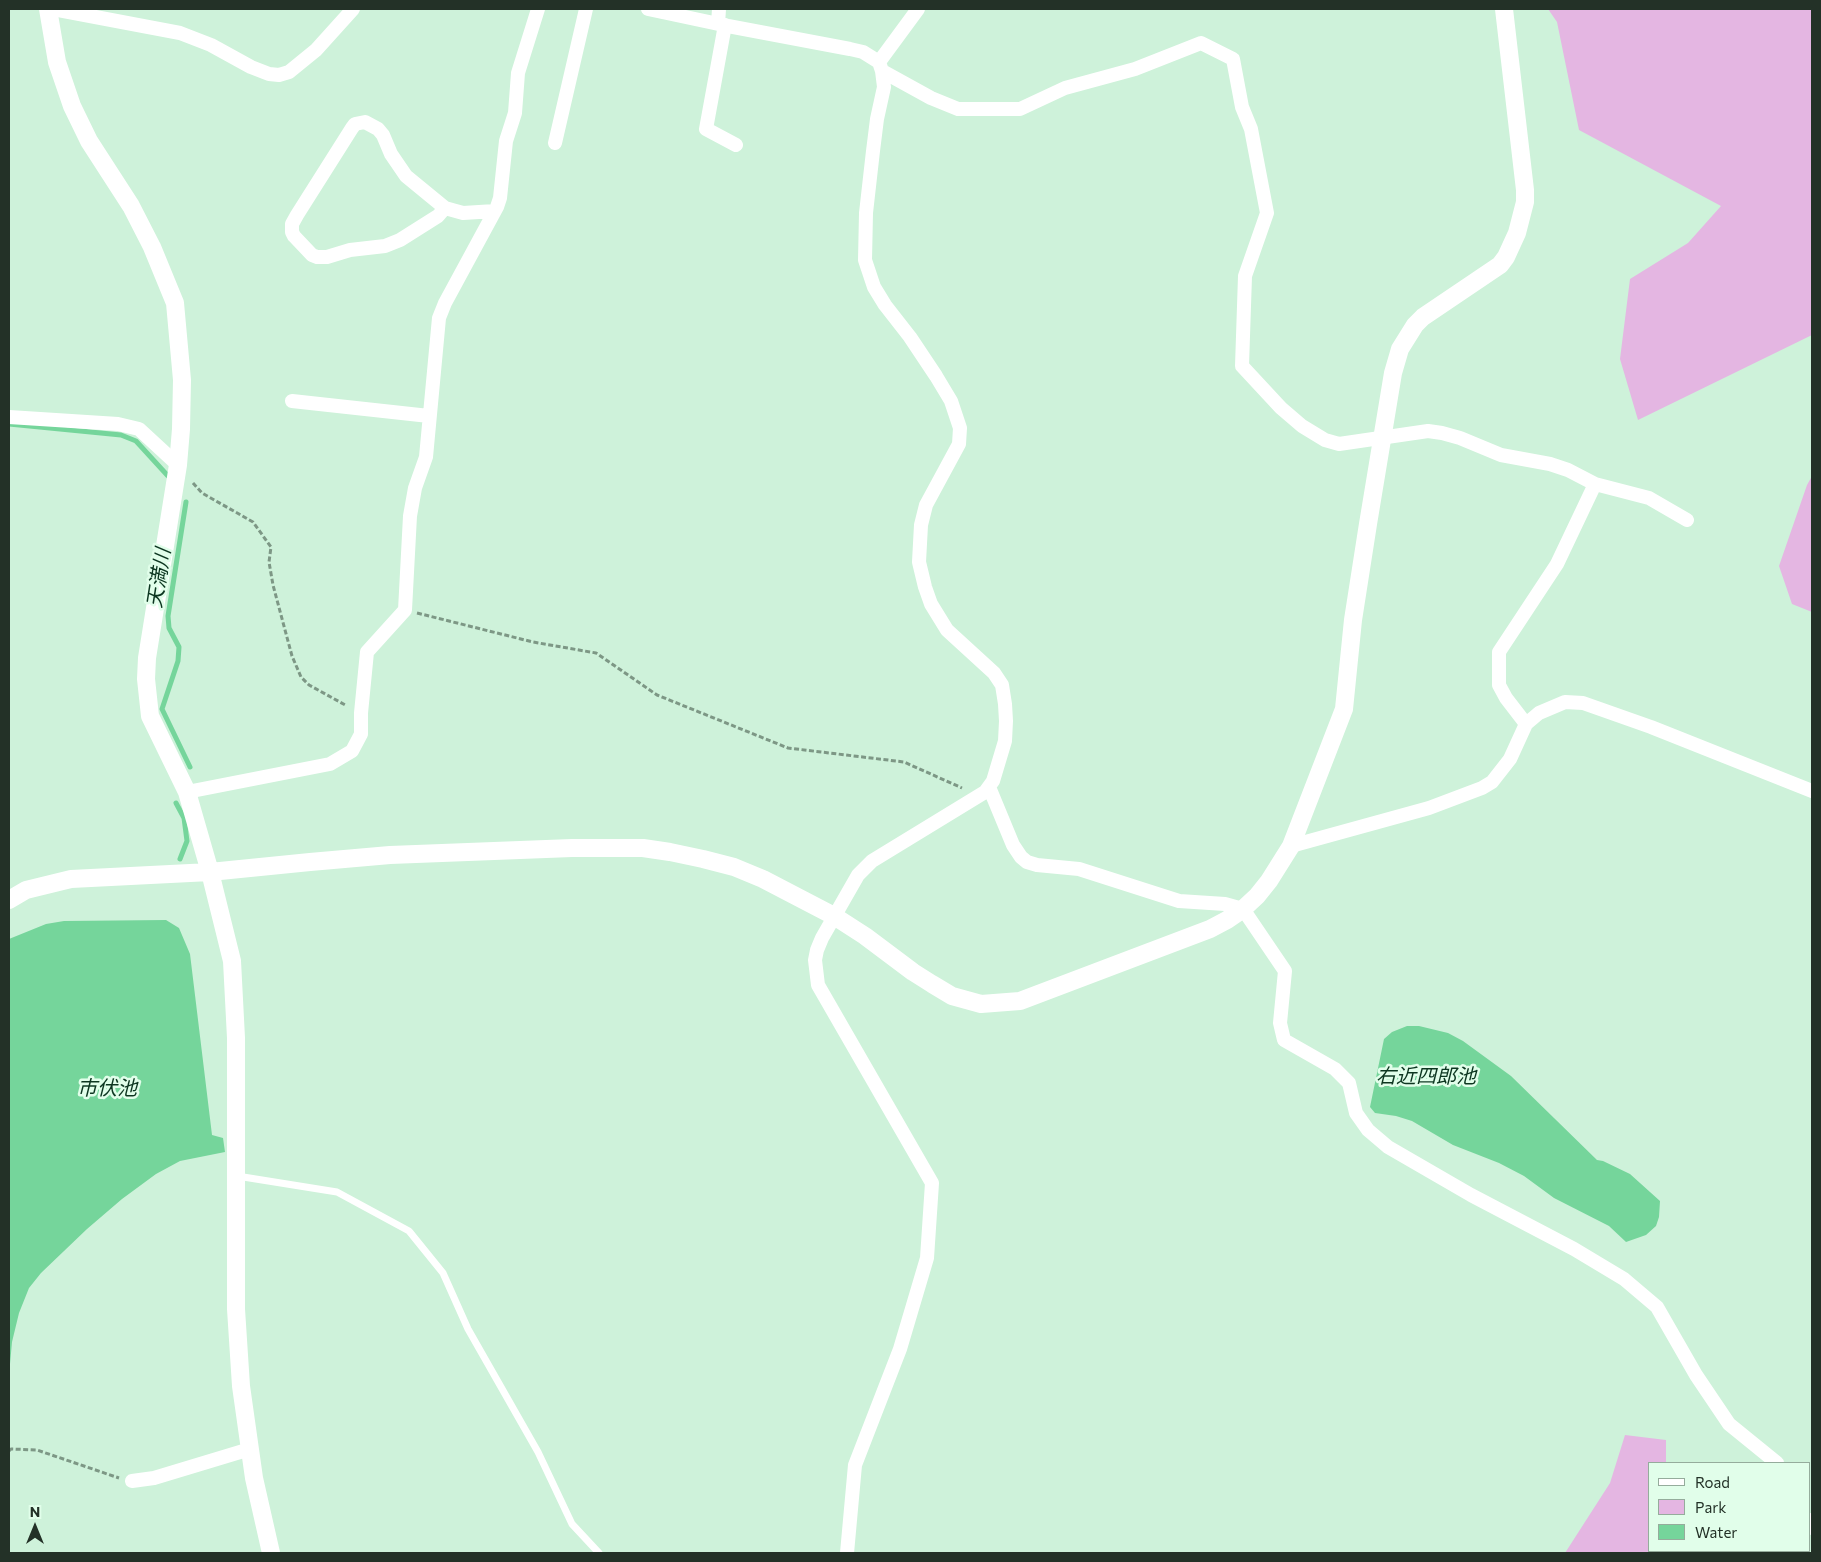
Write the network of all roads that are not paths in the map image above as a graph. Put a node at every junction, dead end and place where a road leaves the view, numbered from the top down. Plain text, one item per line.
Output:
1 (48, 9) edge
2 (53, 9) edge
3 (353, 9) edge
4 (586, 9) edge
5 (648, 9) edge
6 (719, 9) edge
7 (918, 9) edge
8 (1504, 9) edge
9 (535, 10) edge
10 (721, 25) junction
11 (881, 66) junction
12 (555, 143) dead end
13 (736, 145) dead end
14 (445, 208) junction
15 (494, 211) junction
16 (292, 401) dead end
17 (429, 416) junction
18 (9, 417) edge
19 (1382, 437) junction
20 (178, 465) junction
21 (1594, 484) junction
22 (1686, 520) dead end
23 (1526, 724) junction
24 (1812, 791) edge
25 (187, 792) junction
26 (984, 792) junction
27 (1291, 846) junction
28 (210, 872) junction
29 (9, 900) edge
30 (1243, 909) junction
31 (834, 916) junction
32 (236, 1175) junction
33 (250, 1449) junction
34 (1776, 1462) edge
35 (132, 1481) road end
36 (271, 1553) edge
37 (599, 1553) edge
38 (847, 1553) edge

1 - 20 street
2 - 3 street
4 - 12 street
5 - 10 street
6 - 10 street
7 - 11 street
8 - 19 street
9 - 15 street
10 - 11 street
10 - 13 street
11 - 19 street
11 - 26 street
14 - 14 street
14 - 15 street
15 - 17 street
16 - 17 street
17 - 25 street
18 - 20 street
19 - 21 street
19 - 27 street
20 - 25 street
21 - 22 street
21 - 23 street
23 - 24 street
23 - 27 street
25 - 28 street
26 - 30 street
26 - 31 street
27 - 30 street
28 - 29 street
28 - 31 street
28 - 32 street
30 - 31 street
30 - 34 street
31 - 38 street
32 - 33 street
32 - 37 lane
33 - 35 street
33 - 36 street

